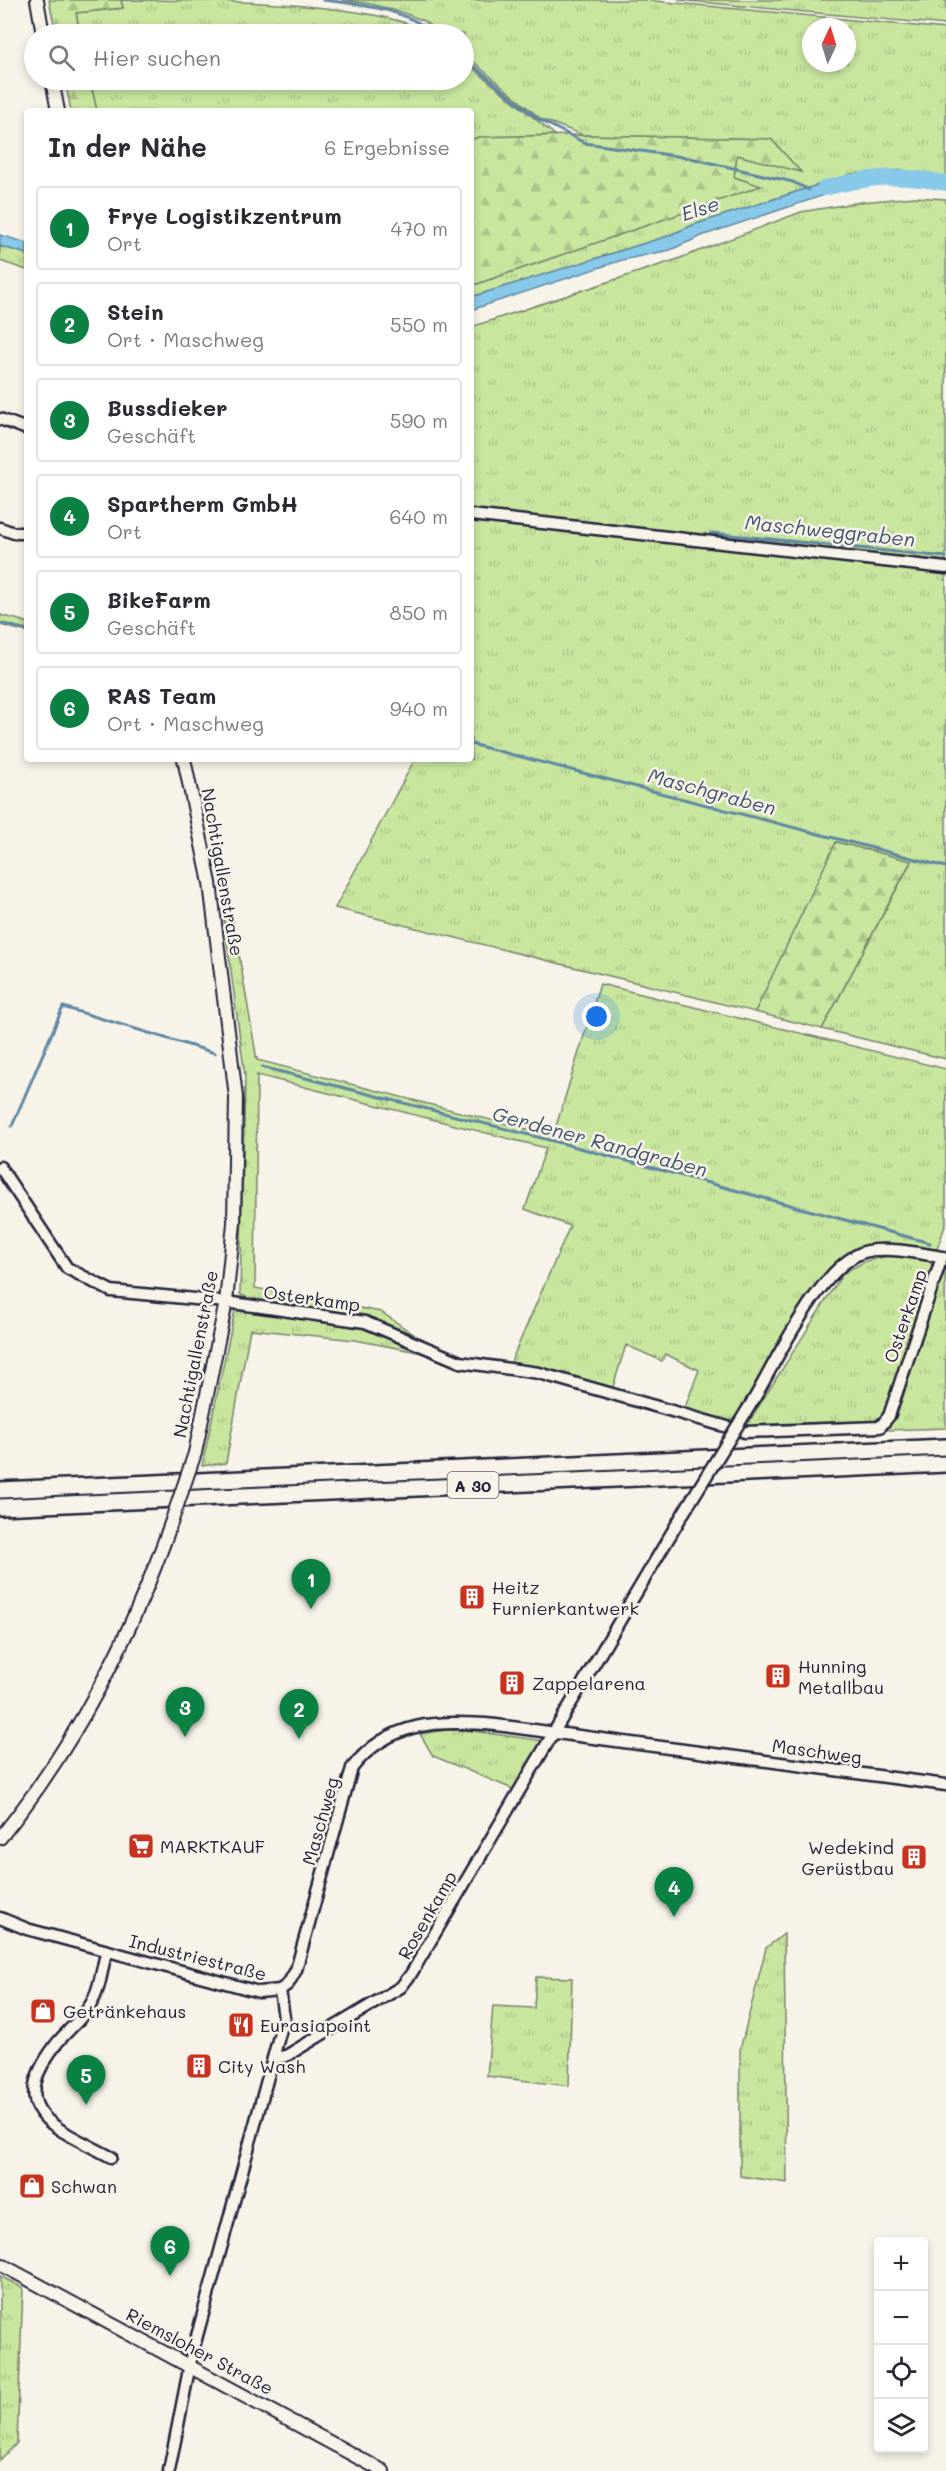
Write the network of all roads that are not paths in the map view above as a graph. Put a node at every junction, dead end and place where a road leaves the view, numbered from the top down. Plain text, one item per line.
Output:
1 (37, 0) edge
2 (41, 24) edge
3 (54, 90) edge
4 (57, 108) edge
5 (0, 419) edge
6 (24, 428) edge
7 (474, 515) edge
8 (0, 528) edge
9 (24, 533) edge
10 (946, 568) edge
11 (185, 762) edge
12 (0, 1167) edge
13 (226, 1302) junction
14 (946, 1447) edge
15 (946, 1464) edge
16 (0, 1490) edge
17 (0, 1507) edge
18 (553, 1732) junction
19 (946, 1785) edge
20 (0, 1838) edge
21 (0, 1918) edge
22 (107, 1952) junction
23 (280, 1990) junction
24 (273, 2058) junction
25 (111, 2157) dead end
26 (0, 2264) edge
27 (190, 2365) junction
28 (169, 2471) edge
29 (383, 2471) edge

1 - 2 main road
3 - 4 main road
5 - 6 street
7 - 10 street
8 - 9 street
11 - 13 main road, Nachtigallenstraße
12 - 13 street, Osterkamp
13 - 18 street, Osterkamp, bridge
13 - 20 main road, Nachtigallenstraße, bridge
14 - 16 highway, A 30
15 - 17 highway, A 30
18 - 19 street, Maschweg
18 - 23 street, Maschweg
18 - 24 street, Rosenkamp
21 - 22 street, Industriestraße
22 - 23 street, Industriestraße
22 - 25 street, Industriestraße
23 - 24 street
24 - 27 street
26 - 27 main road, Riemsloher Straße
27 - 28 street
27 - 29 main road, Riemsloher Straße

